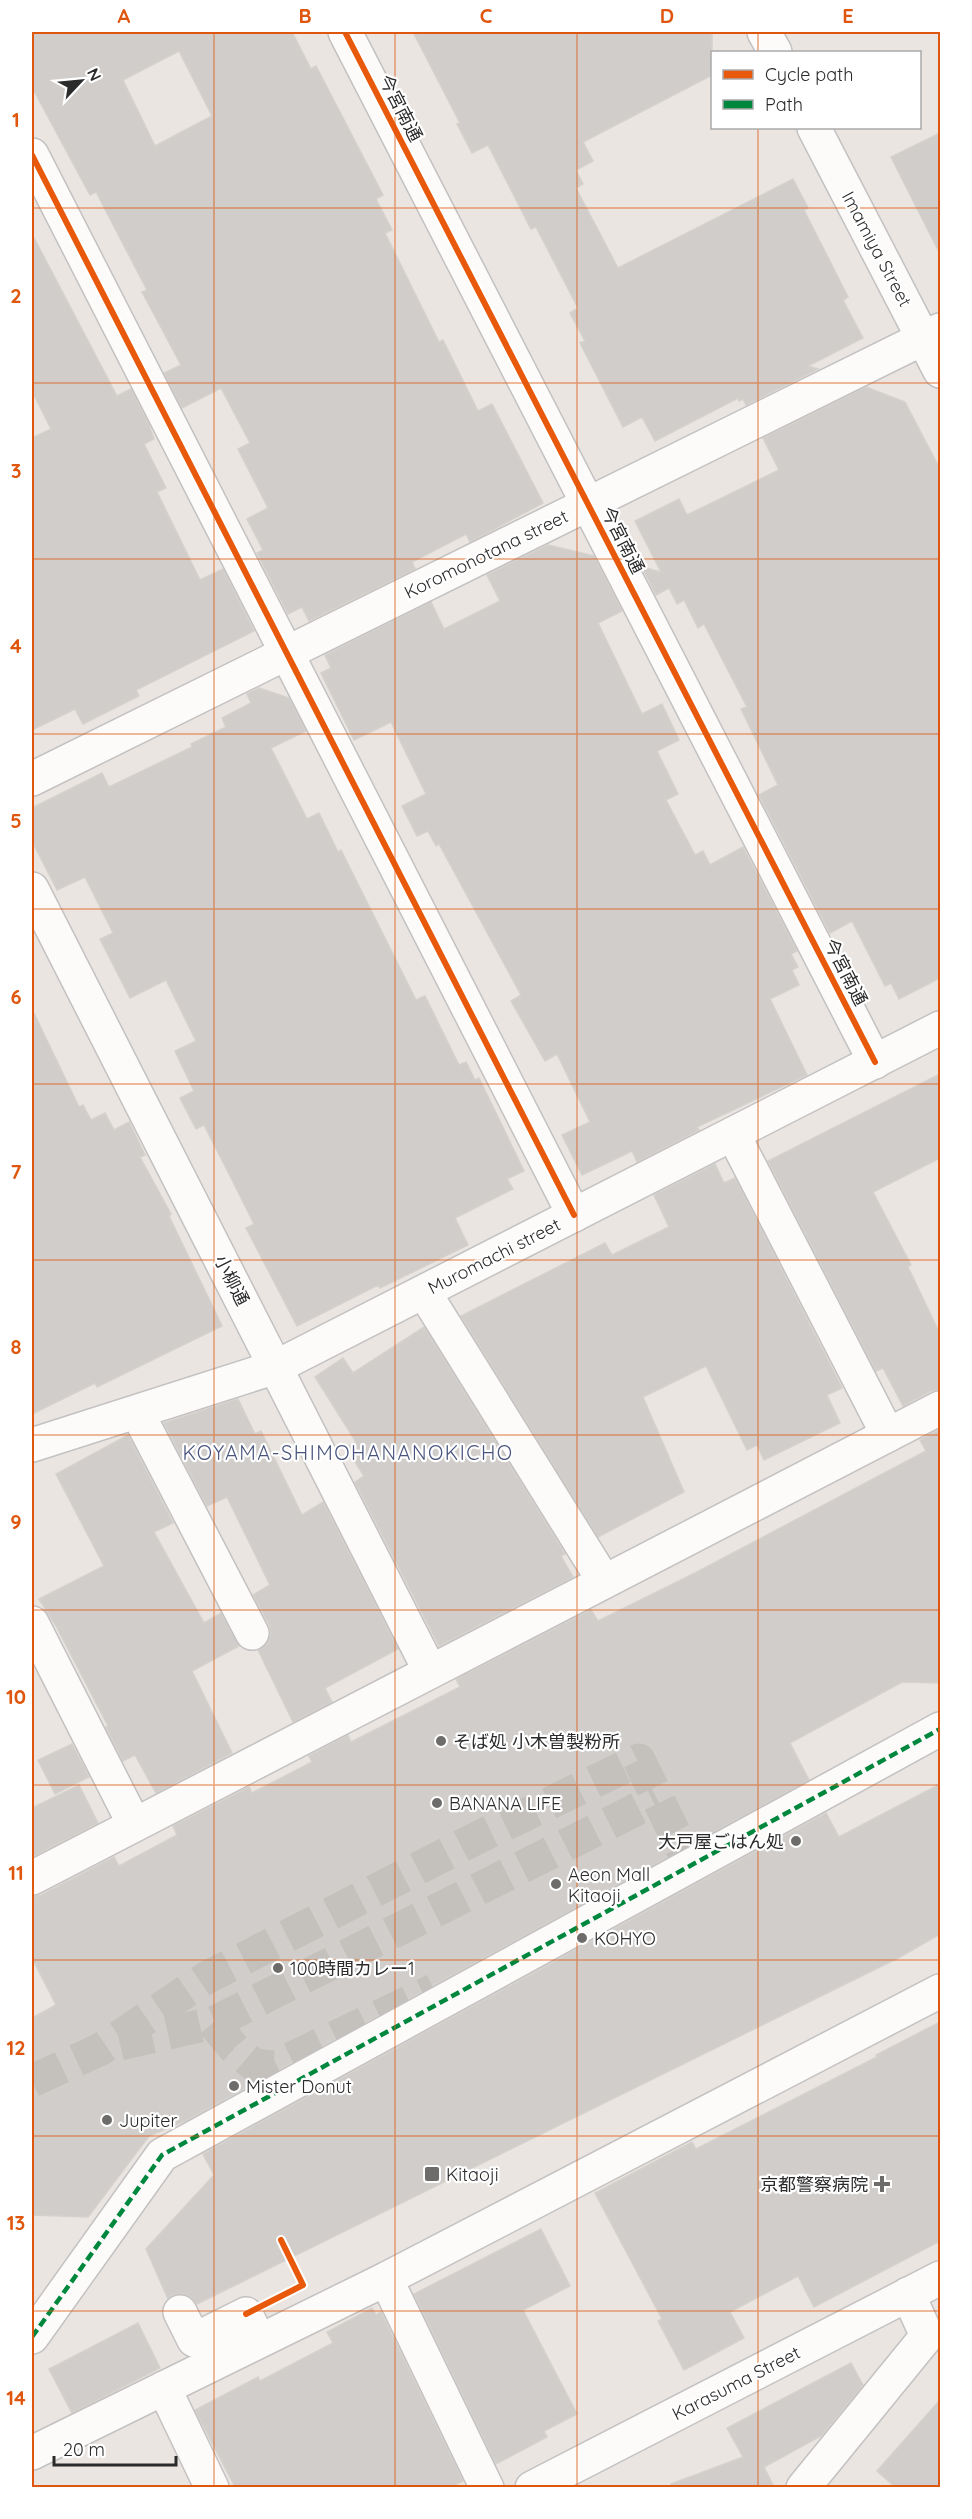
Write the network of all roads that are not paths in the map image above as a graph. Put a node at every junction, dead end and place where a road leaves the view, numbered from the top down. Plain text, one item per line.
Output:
1 (345, 32) edge
2 (764, 32) edge
3 (774, 51) edge
4 (815, 129) edge
5 (32, 155) edge
6 (932, 334) edge
7 (940, 371) edge
8 (588, 504) junction
9 (287, 653) junction
10 (32, 779) edge
11 (32, 890) edge
12 (940, 1028) edge
13 (875, 1062) junction
14 (733, 1134) junction
15 (574, 1215) junction
16 (424, 1292) junction
17 (276, 1367) junction
18 (940, 1408) edge
19 (137, 1412) junction
20 (888, 1435) junction
21 (32, 1445) edge
22 (604, 1581) junction
23 (32, 1623) edge
24 (252, 1633) dead end
25 (430, 1671) junction
26 (940, 1729) edge
27 (134, 1824) junction
28 (32, 1878) edge
29 (940, 1991) edge
30 (940, 2278) edge
31 (386, 2279) junction
32 (908, 2294) junction
33 (180, 2312) dead end
34 (32, 2337) edge
35 (259, 2341) junction
36 (164, 2388) junction
37 (32, 2453) edge
38 (212, 2487) edge
39 (487, 2487) edge
40 (532, 2487) edge
41 (803, 2487) edge

1 - 8 street, 今宮南通
2 - 3 street
4 - 6 street, Imamiya Street
5 - 9 street
6 - 7 street, Imamiya Street
6 - 8 street, Koromonotana street
8 - 9 street, Koromonotana street
8 - 13 street, 今宮南通
9 - 10 street, Koromonotana street
9 - 15 street
11 - 17 street, 小柳通
12 - 13 street, Muromachi street
13 - 14 street, Muromachi street
14 - 15 street, Muromachi street
14 - 20 street
15 - 16 street, Muromachi street
16 - 17 street, Muromachi street
16 - 22 street
17 - 19 street, Muromachi street
17 - 25 street, 小柳通
18 - 20 street
19 - 21 street, Muromachi street
19 - 24 street
20 - 22 street
22 - 25 street
23 - 27 street
25 - 27 street
26 - 34 street
27 - 28 street
29 - 31 street
30 - 32 street, Karasuma Street
31 - 35 street
31 - 39 street
32 - 40 street, Karasuma Street
32 - 41 street
33 - 35 street
35 - 36 street
36 - 37 street
36 - 38 street

